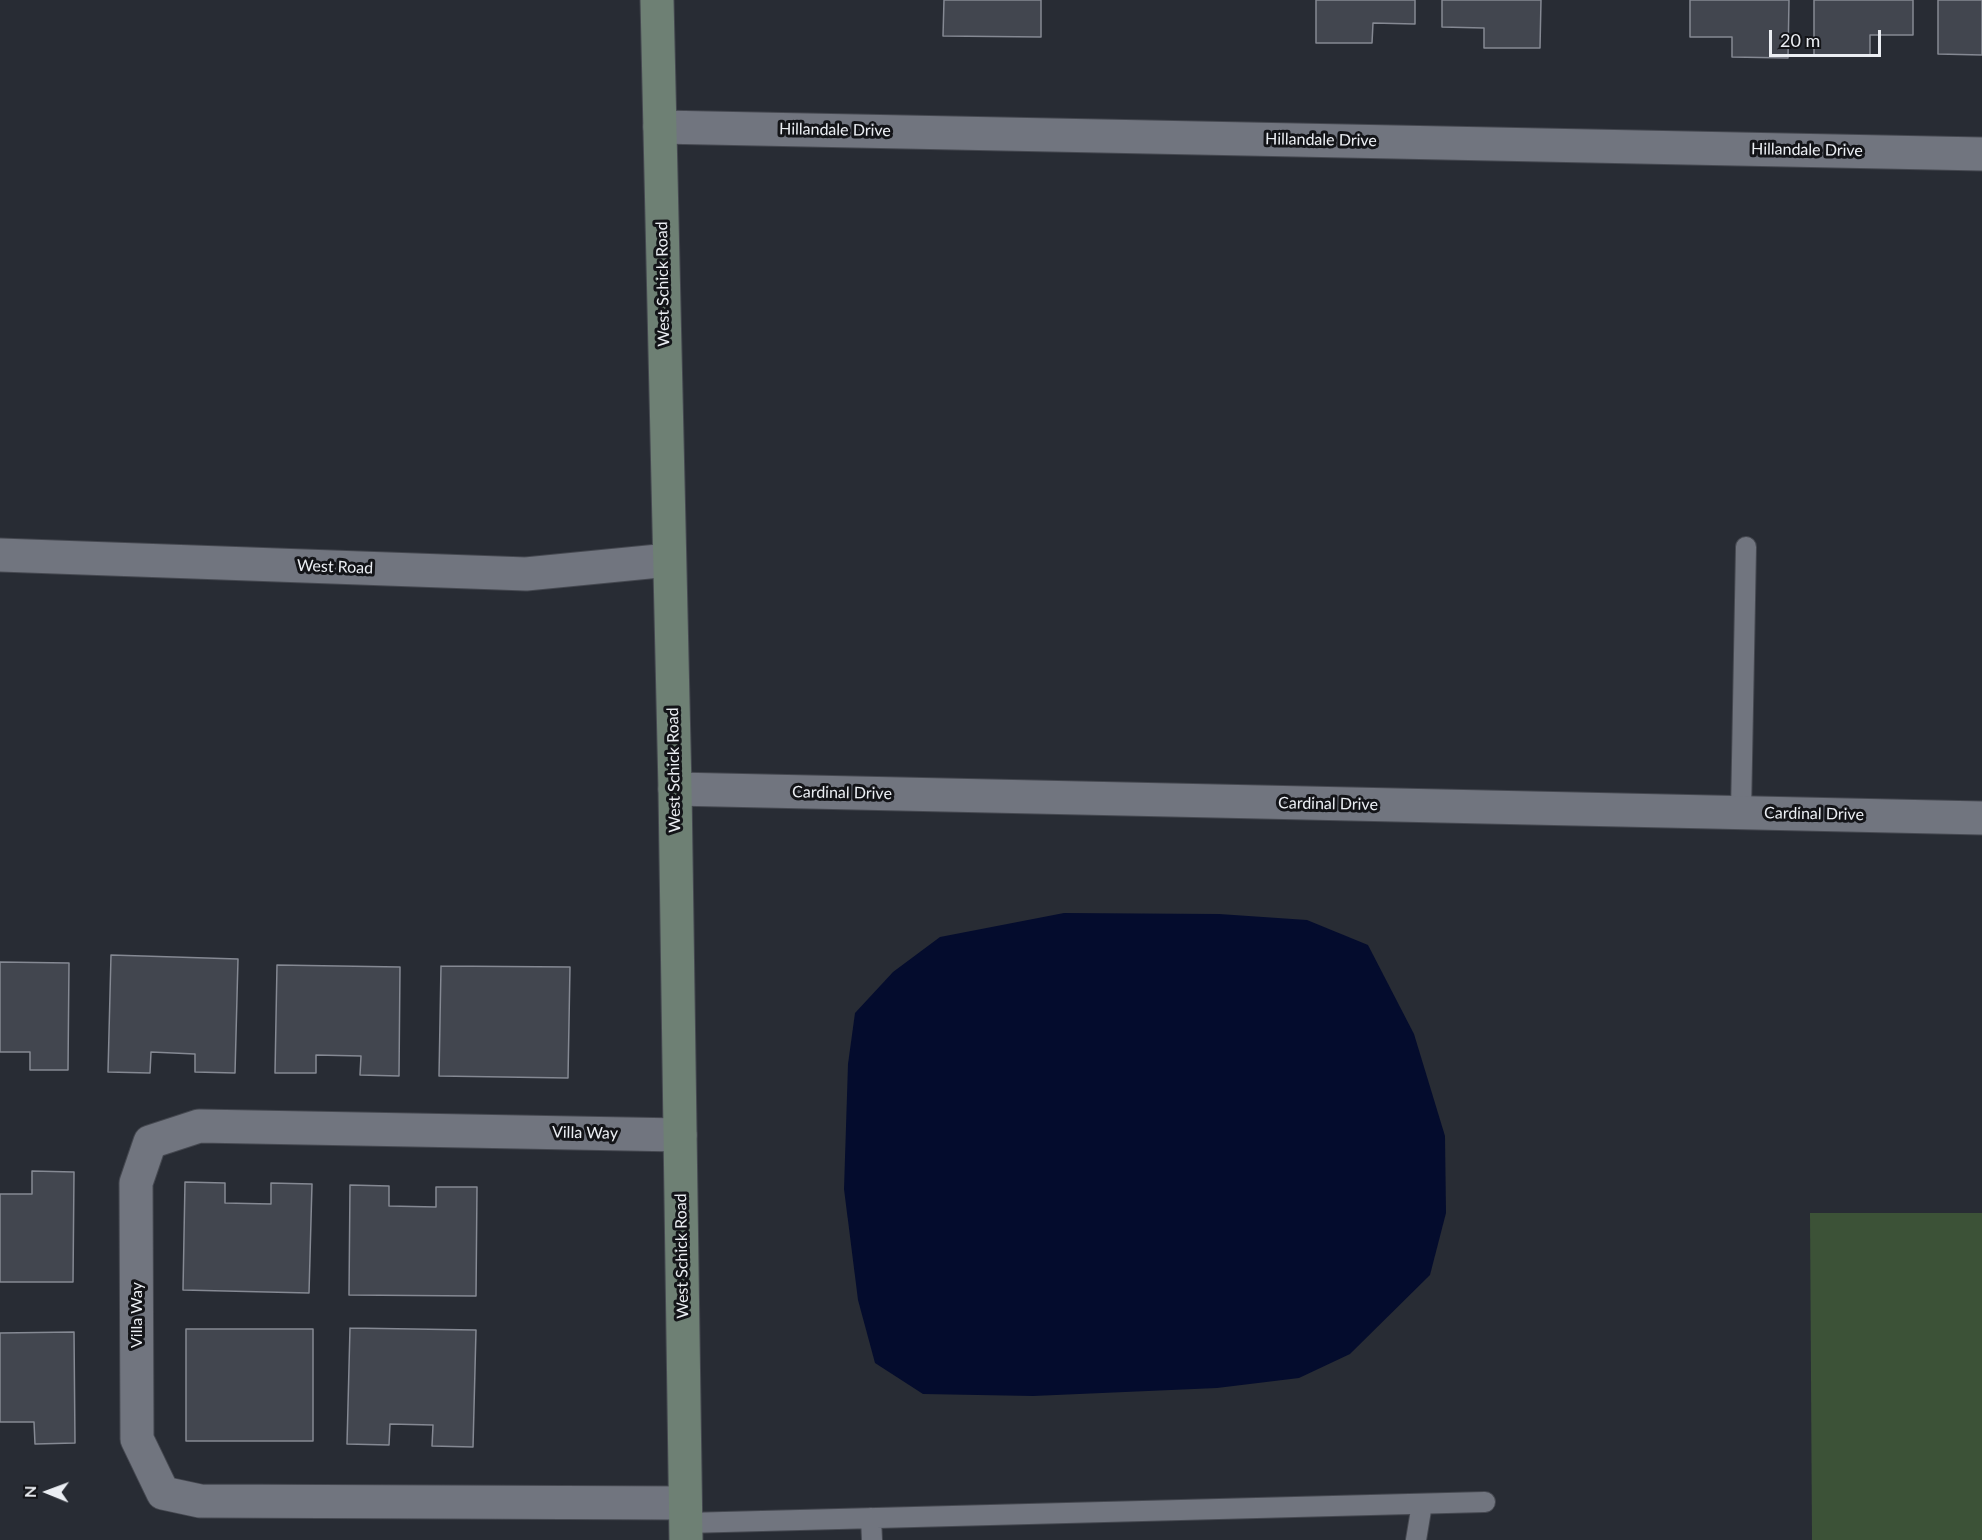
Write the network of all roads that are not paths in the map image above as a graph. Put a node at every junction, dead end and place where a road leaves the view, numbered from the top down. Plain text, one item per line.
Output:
1 (657, 0) edge
2 (660, 127) junction
3 (1982, 153) edge
4 (1746, 547) dead end
5 (0, 555) edge
6 (669, 560) junction
7 (675, 789) junction
8 (1741, 813) junction
9 (1982, 818) edge
10 (680, 1135) junction
11 (1485, 1502) dead end
12 (1422, 1504) junction
13 (871, 1518) junction
14 (686, 1522) edge
15 (872, 1540) edge
16 (1416, 1540) edge

1 - 2 street, West Schick Road
2 - 3 street, Hillandale Drive
2 - 6 street, West Schick Road
4 - 8 lane
5 - 6 street, West Road
6 - 7 street, West Schick Road
7 - 8 street, Cardinal Drive
7 - 10 street, West Schick Road
8 - 9 street, Cardinal Drive
10 - 14 street, West Schick Road
10 - 14 street, Villa Way
11 - 12 lane
12 - 13 lane
12 - 16 lane
13 - 14 lane
13 - 15 lane

